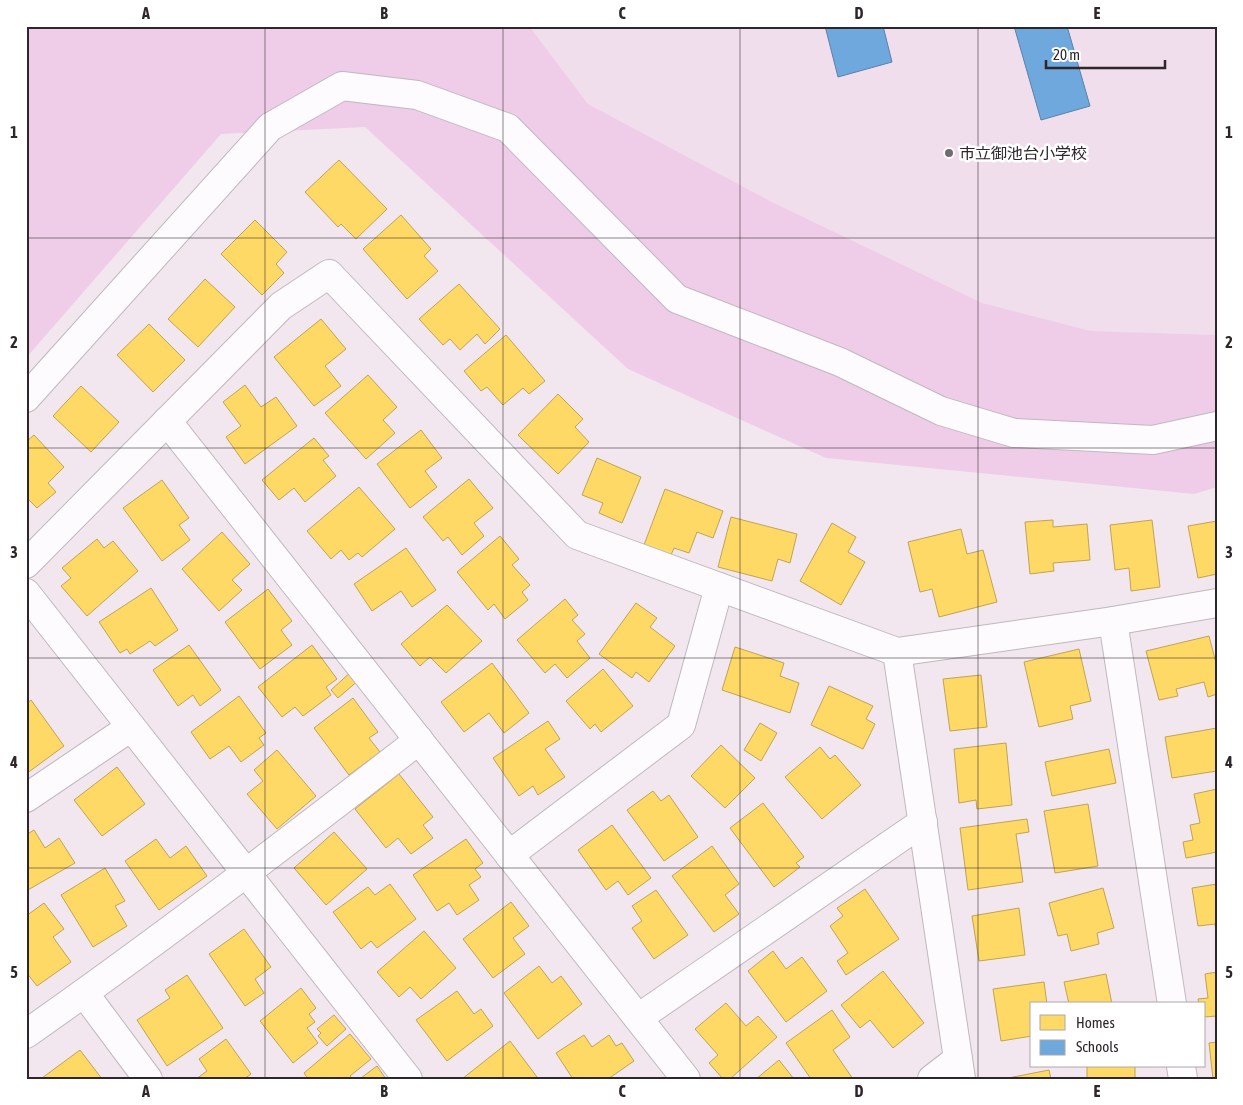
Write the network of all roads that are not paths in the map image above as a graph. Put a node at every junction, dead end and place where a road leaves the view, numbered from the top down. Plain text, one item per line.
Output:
1 (26, 398) edge
2 (168, 421) junction
3 (1217, 426) edge
4 (26, 564) edge
5 (719, 587) junction
6 (26, 593) edge
7 (1217, 603) edge
8 (1113, 621) junction
9 (897, 652) junction
10 (131, 727) junction
11 (419, 740) junction
12 (26, 798) edge
13 (923, 822) junction
14 (509, 855) junction
15 (246, 874) junction
16 (84, 993) junction
17 (1172, 1002) edge
18 (638, 1018) junction
19 (26, 1034) edge
20 (959, 1069) edge
21 (148, 1079) edge
22 (408, 1079) edge
23 (686, 1079) edge
24 (932, 1079) edge

1 - 3 street
2 - 4 street
2 - 5 street
2 - 11 street
5 - 9 street
5 - 14 street
6 - 10 street
7 - 8 street
8 - 9 street
8 - 17 street
9 - 13 street
10 - 12 street
10 - 15 street
11 - 14 street
11 - 15 street
13 - 18 street
13 - 20 street
14 - 18 street
15 - 16 street
15 - 22 street
16 - 19 street
16 - 21 street
18 - 23 street
20 - 24 street

